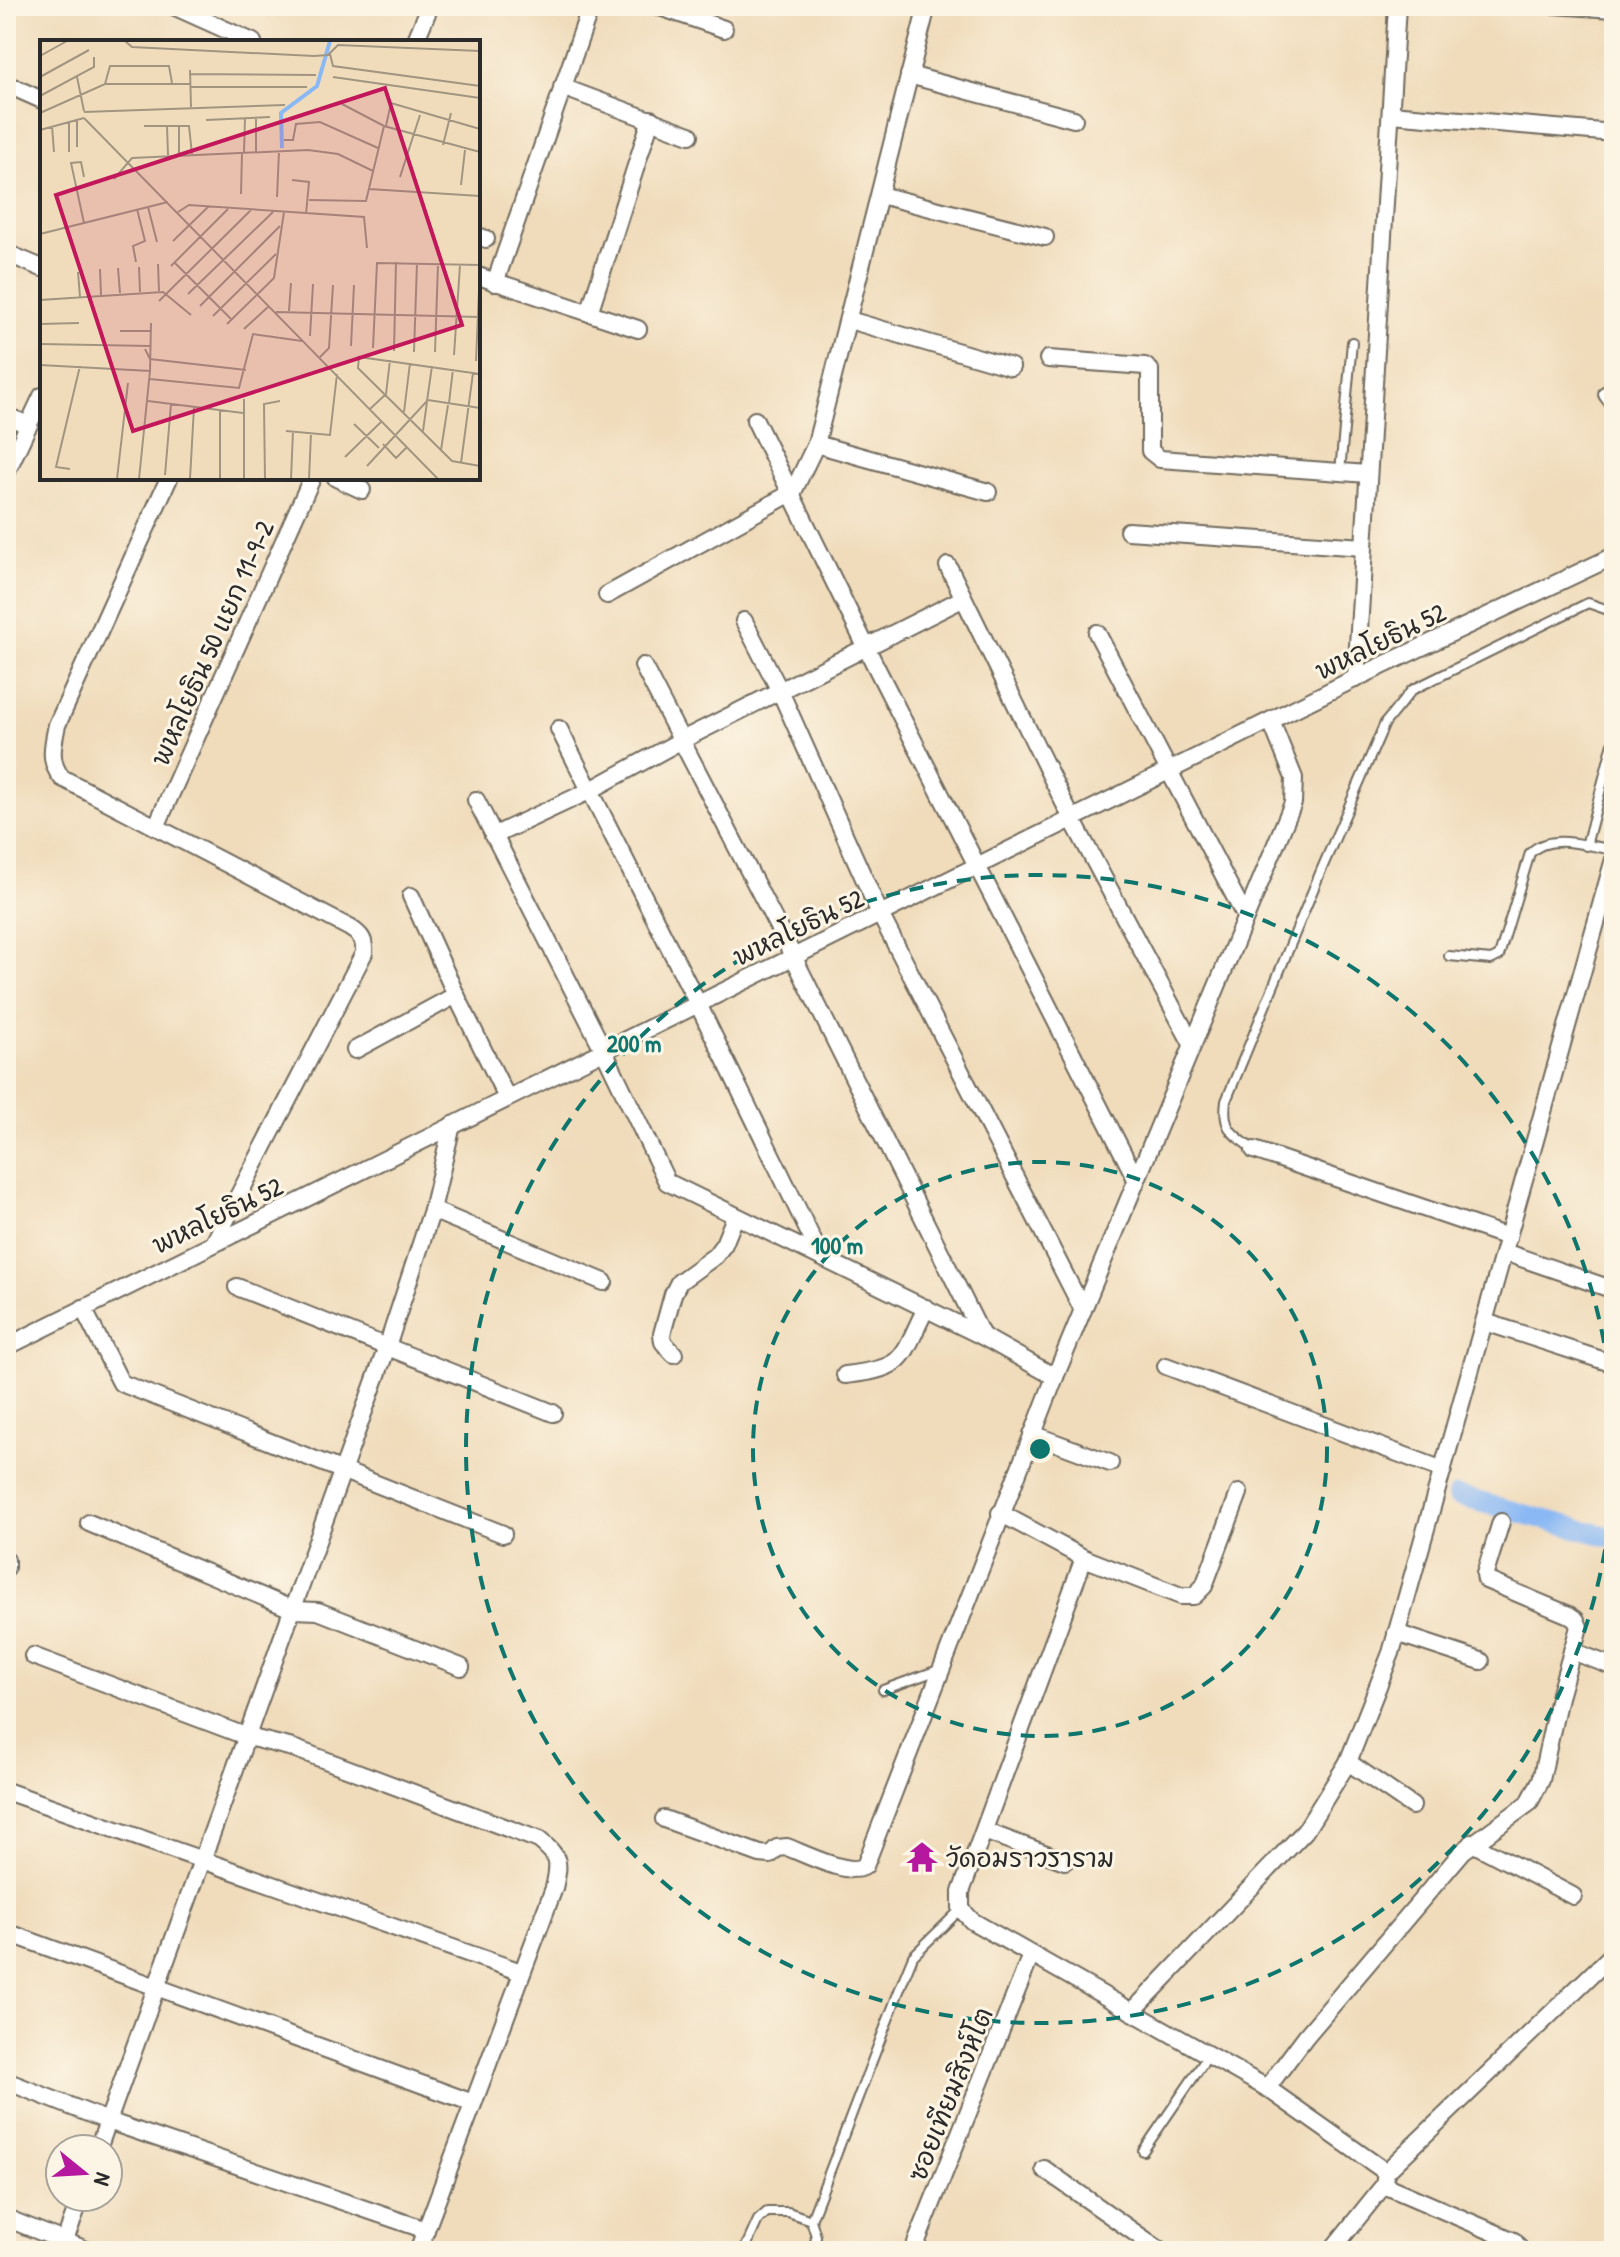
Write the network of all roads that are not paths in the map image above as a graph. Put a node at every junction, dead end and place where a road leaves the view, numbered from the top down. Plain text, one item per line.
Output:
1 (173, 6) edge
2 (430, 6) edge
3 (591, 6) edge
4 (657, 6) edge
5 (927, 6) edge
6 (1397, 6) edge
7 (1508, 6) edge
8 (1614, 13) edge
9 (724, 29) dead end
10 (249, 40) edge
11 (416, 40) edge
12 (909, 75) junction
13 (6, 84) edge
14 (562, 87) junction
15 (40, 99) edge
16 (1391, 114) junction
17 (651, 119) junction
18 (1074, 119) dead end
19 (1614, 133) edge
20 (690, 135) dead end
21 (880, 195) junction
22 (1045, 237) dead end
23 (6, 253) edge
24 (40, 267) edge
25 (480, 277) edge
26 (495, 283) junction
27 (589, 313) junction
28 (849, 320) junction
29 (638, 329) dead end
30 (1352, 342) dead end
31 (1048, 359) dead end
32 (1011, 367) dead end
33 (40, 400) edge
34 (6, 416) edge
35 (755, 420) dead end
36 (29, 425) junction
37 (816, 444) junction
38 (1340, 472) junction
39 (6, 473) edge
40 (1368, 474) junction
41 (168, 480) edge
42 (311, 480) edge
43 (340, 480) edge
44 (362, 490) dead end
45 (793, 492) junction
46 (988, 492) dead end
47 (1128, 531) dead end
48 (1364, 547) junction
49 (1614, 556) edge
50 (948, 566) dead end
51 (607, 595) dead end
52 (962, 599) junction
53 (1614, 612) edge
54 (744, 621) dead end
55 (1097, 633) dead end
56 (867, 649) junction
57 (643, 666) dead end
58 (1356, 679) junction
59 (780, 691) junction
60 (1271, 721) junction
61 (559, 729) dead end
62 (1614, 739) edge
63 (682, 740) junction
64 (1168, 771) junction
65 (589, 791) junction
66 (476, 800) dead end
67 (1072, 819) junction
68 (156, 827) junction
69 (493, 836) junction
70 (1586, 846) junction
71 (1614, 850) edge
72 (1614, 859) edge
73 (976, 866) junction
74 (411, 896) dead end
75 (880, 914) junction
76 (1245, 916) junction
77 (1597, 921) junction
78 (1614, 926) edge
79 (793, 956) junction
80 (1449, 956) dead end
81 (456, 995) junction
82 (698, 1004) junction
83 (1192, 1044) junction
84 (355, 1050) dead end
85 (604, 1051) junction
86 (507, 1098) junction
87 (452, 1125) junction
88 (1254, 1150) joint
89 (1136, 1179) junction
90 (432, 1210) junction
91 (735, 1217) junction
92 (214, 1243) junction
93 (1506, 1244) junction
94 (820, 1255) junction
95 (604, 1282) dead end
96 (237, 1287) dead end
97 (1614, 1290) edge
98 (83, 1308) junction
99 (926, 1308) junction
100 (1083, 1310) junction
101 (1485, 1322) junction
102 (982, 1336) junction
103 (6, 1347) edge
104 (387, 1347) junction
105 (674, 1354) dead end
106 (1614, 1364) edge
107 (1166, 1366) dead end
108 (845, 1375) dead end
109 (1055, 1377) junction
110 (553, 1413) dead end
111 (1032, 1434) junction
112 (1110, 1463) dead end
113 (1443, 1470) junction
114 (344, 1472) junction
115 (1239, 1493) dead end
116 (1000, 1513) junction
117 (1501, 1522) dead end
118 (89, 1523) dead end
119 (503, 1534) dead end
120 (1084, 1558) junction
121 (6, 1560) edge
122 (6, 1568) edge
123 (294, 1610) junction
124 (1396, 1633) junction
125 (1572, 1651) junction
126 (33, 1656) dead end
127 (1481, 1661) dead end
128 (461, 1667) dead end
129 (1614, 1667) edge
130 (941, 1669) junction
131 (883, 1690) dead end
132 (248, 1737) junction
133 (1348, 1762) junction
134 (6, 1791) edge
135 (1412, 1806) dead end
136 (664, 1819) dead end
137 (984, 1831) junction
138 (1472, 1843) junction
139 (203, 1860) junction
140 (1065, 1861) dead end
141 (1573, 1896) dead end
142 (961, 1909) junction
143 (6, 1932) edge
144 (1613, 1954) edge
145 (1031, 1955) junction
146 (521, 1972) junction
147 (156, 1988) junction
148 (1132, 2012) junction
149 (1209, 2055) junction
150 (6, 2081) edge
151 (1267, 2088) junction
152 (473, 2103) junction
153 (108, 2121) junction
154 (104, 2133) edge
155 (1143, 2151) dead end
156 (1044, 2169) dead end
157 (1385, 2179) junction
158 (75, 2213) edge
159 (6, 2218) edge
160 (811, 2220) junction
161 (426, 2230) junction
162 (63, 2246) edge
163 (89, 2251) edge
164 (418, 2251) edge
165 (744, 2251) edge
166 (814, 2251) edge
167 (913, 2251) edge
168 (1161, 2251) edge
169 (1331, 2251) edge
170 (1521, 2251) edge

1 - 10 street
2 - 11 street
3 - 14 street
4 - 9 street
5 - 12 street
6 - 16 street
7 - 8 lane
12 - 18 street
12 - 21 street
13 - 15 street
14 - 17 street
14 - 26 street
16 - 19 street
16 - 40 street
17 - 20 street
17 - 27 street
21 - 22 street
21 - 28 street
23 - 24 street
25 - 26 street
26 - 27 street
27 - 29 street
28 - 32 street
28 - 37 street
30 - 38 lane
31 - 38 street
33 - 36 street
34 - 36 street
35 - 45 street
36 - 39 street
37 - 45 street
37 - 46 street
38 - 40 street
40 - 48 street
41 - 68 street
42 - 68 street, พหลโยธิน 50 แยก 11-9-2
43 - 44 street
45 - 51 street
45 - 56 street
47 - 48 street
48 - 58 street
49 - 58 street, พหลโยธิน 52
50 - 52 street
52 - 56 street
52 - 67 street
53 - 88 lane
54 - 59 street
55 - 64 street
56 - 59 street
56 - 73 street
57 - 63 street
58 - 60 street, พหลโยธิน 52
59 - 63 street
59 - 75 street
60 - 64 street, พหลโยธิน 52
60 - 76 street
61 - 65 street
62 - 70 lane
63 - 65 street
63 - 79 street
64 - 67 street, พหลโยธิน 52
64 - 76 street
65 - 69 street
65 - 82 street
66 - 69 street
67 - 73 street, พหลโยธิน 52
67 - 83 street
68 - 92 street
69 - 85 street
70 - 71 lane
70 - 80 lane
72 - 77 street
73 - 75 street, พหลโยธิน 52
73 - 89 street
74 - 81 street
75 - 79 street, พหลโยธิน 52
75 - 100 street
76 - 83 street
77 - 78 street
77 - 93 street
79 - 82 street, พหลโยธิน 52
79 - 102 street
81 - 84 street
81 - 86 street
82 - 85 street, พหลโยธิน 52
82 - 94 street
83 - 89 street
85 - 86 street, พหลโยธิน 52
85 - 91 street
86 - 87 street, พหลโยธิน 52
87 - 90 street
87 - 92 street, พหลโยธิน 52
88 - 93 street
89 - 100 street
90 - 95 street
90 - 104 street
91 - 94 street
91 - 105 street
92 - 98 street, พหลโยธิน 52
93 - 97 street
93 - 101 street
94 - 99 street
96 - 104 street
98 - 103 street, พหลโยธิน 52
98 - 114 street
99 - 102 street
99 - 108 street
100 - 109 street
101 - 106 street
101 - 113 street
102 - 109 street
104 - 110 street
104 - 114 street
107 - 113 street
109 - 111 street
111 - 112 street
111 - 116 street
113 - 124 street
114 - 119 street
114 - 123 street
115 - 120 street
116 - 120 street
116 - 130 street
117 - 125 street
118 - 123 street
120 - 137 street
121 - 122 street
123 - 128 street
123 - 132 street
124 - 127 street
124 - 133 street
125 - 129 street
125 - 138 street
126 - 132 street
130 - 131 lane
130 - 136 street
132 - 139 street
132 - 146 street
133 - 135 street
133 - 148 street
134 - 139 street
137 - 140 street
137 - 142 street
138 - 141 street
138 - 151 street
139 - 146 street
139 - 147 street
142 - 145 street
142 - 160 lane
143 - 147 street
144 - 157 street
145 - 148 street
145 - 167 street, ซอยเทียมสิงห์โต
146 - 152 street
147 - 152 street
147 - 153 street
148 - 149 street
149 - 151 street
149 - 155 lane
150 - 153 street
151 - 157 street
152 - 161 street
153 - 154 street
153 - 161 street
156 - 168 street
157 - 169 street
157 - 170 street
158 - 162 street
159 - 162 street
160 - 165 lane
160 - 166 lane
161 - 164 street
162 - 163 street

